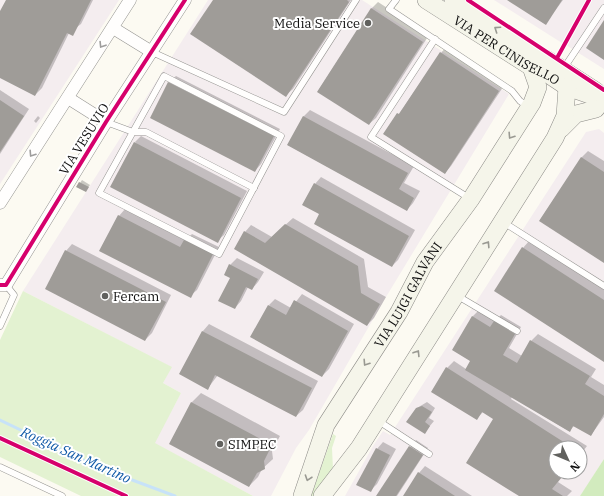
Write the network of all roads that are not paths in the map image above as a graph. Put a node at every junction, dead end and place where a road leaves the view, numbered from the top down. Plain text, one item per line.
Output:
1 (130, 0) edge
2 (186, 0) edge
3 (356, 0) edge
4 (396, 0) edge
5 (426, 0) edge
6 (453, 0) edge
7 (604, 8) edge
8 (113, 28) junction
9 (435, 39) junction
10 (152, 52) junction
11 (530, 59) junction
12 (563, 69) junction
13 (567, 87) junction
14 (68, 98) junction
15 (531, 105) junction
16 (602, 105) edge
17 (106, 122) junction
18 (559, 131) junction
19 (133, 132) junction
20 (254, 188) junction
21 (471, 199) junction
22 (0, 203) edge
23 (501, 222) junction
24 (3, 285) edge
25 (604, 286) edge
26 (454, 294) junction
27 (0, 326) edge
28 (517, 332) dead end
29 (376, 419) junction
30 (429, 454) dead end
31 (0, 467) edge
32 (62, 496) edge
33 (302, 496) edge
34 (322, 496) edge

1 - 8 street
2 - 10 street, VIA VESUVIO
3 - 10 lane
4 - 9 lane
5 - 11 main road, VIA PER CINISELLO
11 -> 6 main road, VIA PER CINISELLO
7 - 12 lane
8 - 10 street
8 -> 14 street
9 - 15 lane
9 - 21 lane
10 - 17 street, VIA VESUVIO
11 - 12 main road, VIA PER CINISELLO
11 - 13 main road, VIA PER CINISELLO
11 - 15 main road, VIA LUIGI GALVANI
12 - 16 main road, VIA PER CINISELLO
13 - 15 main road
13 - 16 main road, VIA PER CINISELLO
13 - 18 main road
14 - 17 street
14 -> 22 street
15 -> 21 main road, VIA LUIGI GALVANI
16 - 18 main road
17 - 19 lane
17 - 24 street, VIA VESUVIO
18 - 23 main road
19 - 20 lane
19 - 20 lane
19 - 20 lane
21 -> 33 main road, VIA LUIGI GALVANI
23 - 25 lane
26 -> 23 main road
24 - 27 lane
26 - 28 lane
29 -> 26 main road
29 - 30 lane
29 - 34 main road
31 - 32 lane

